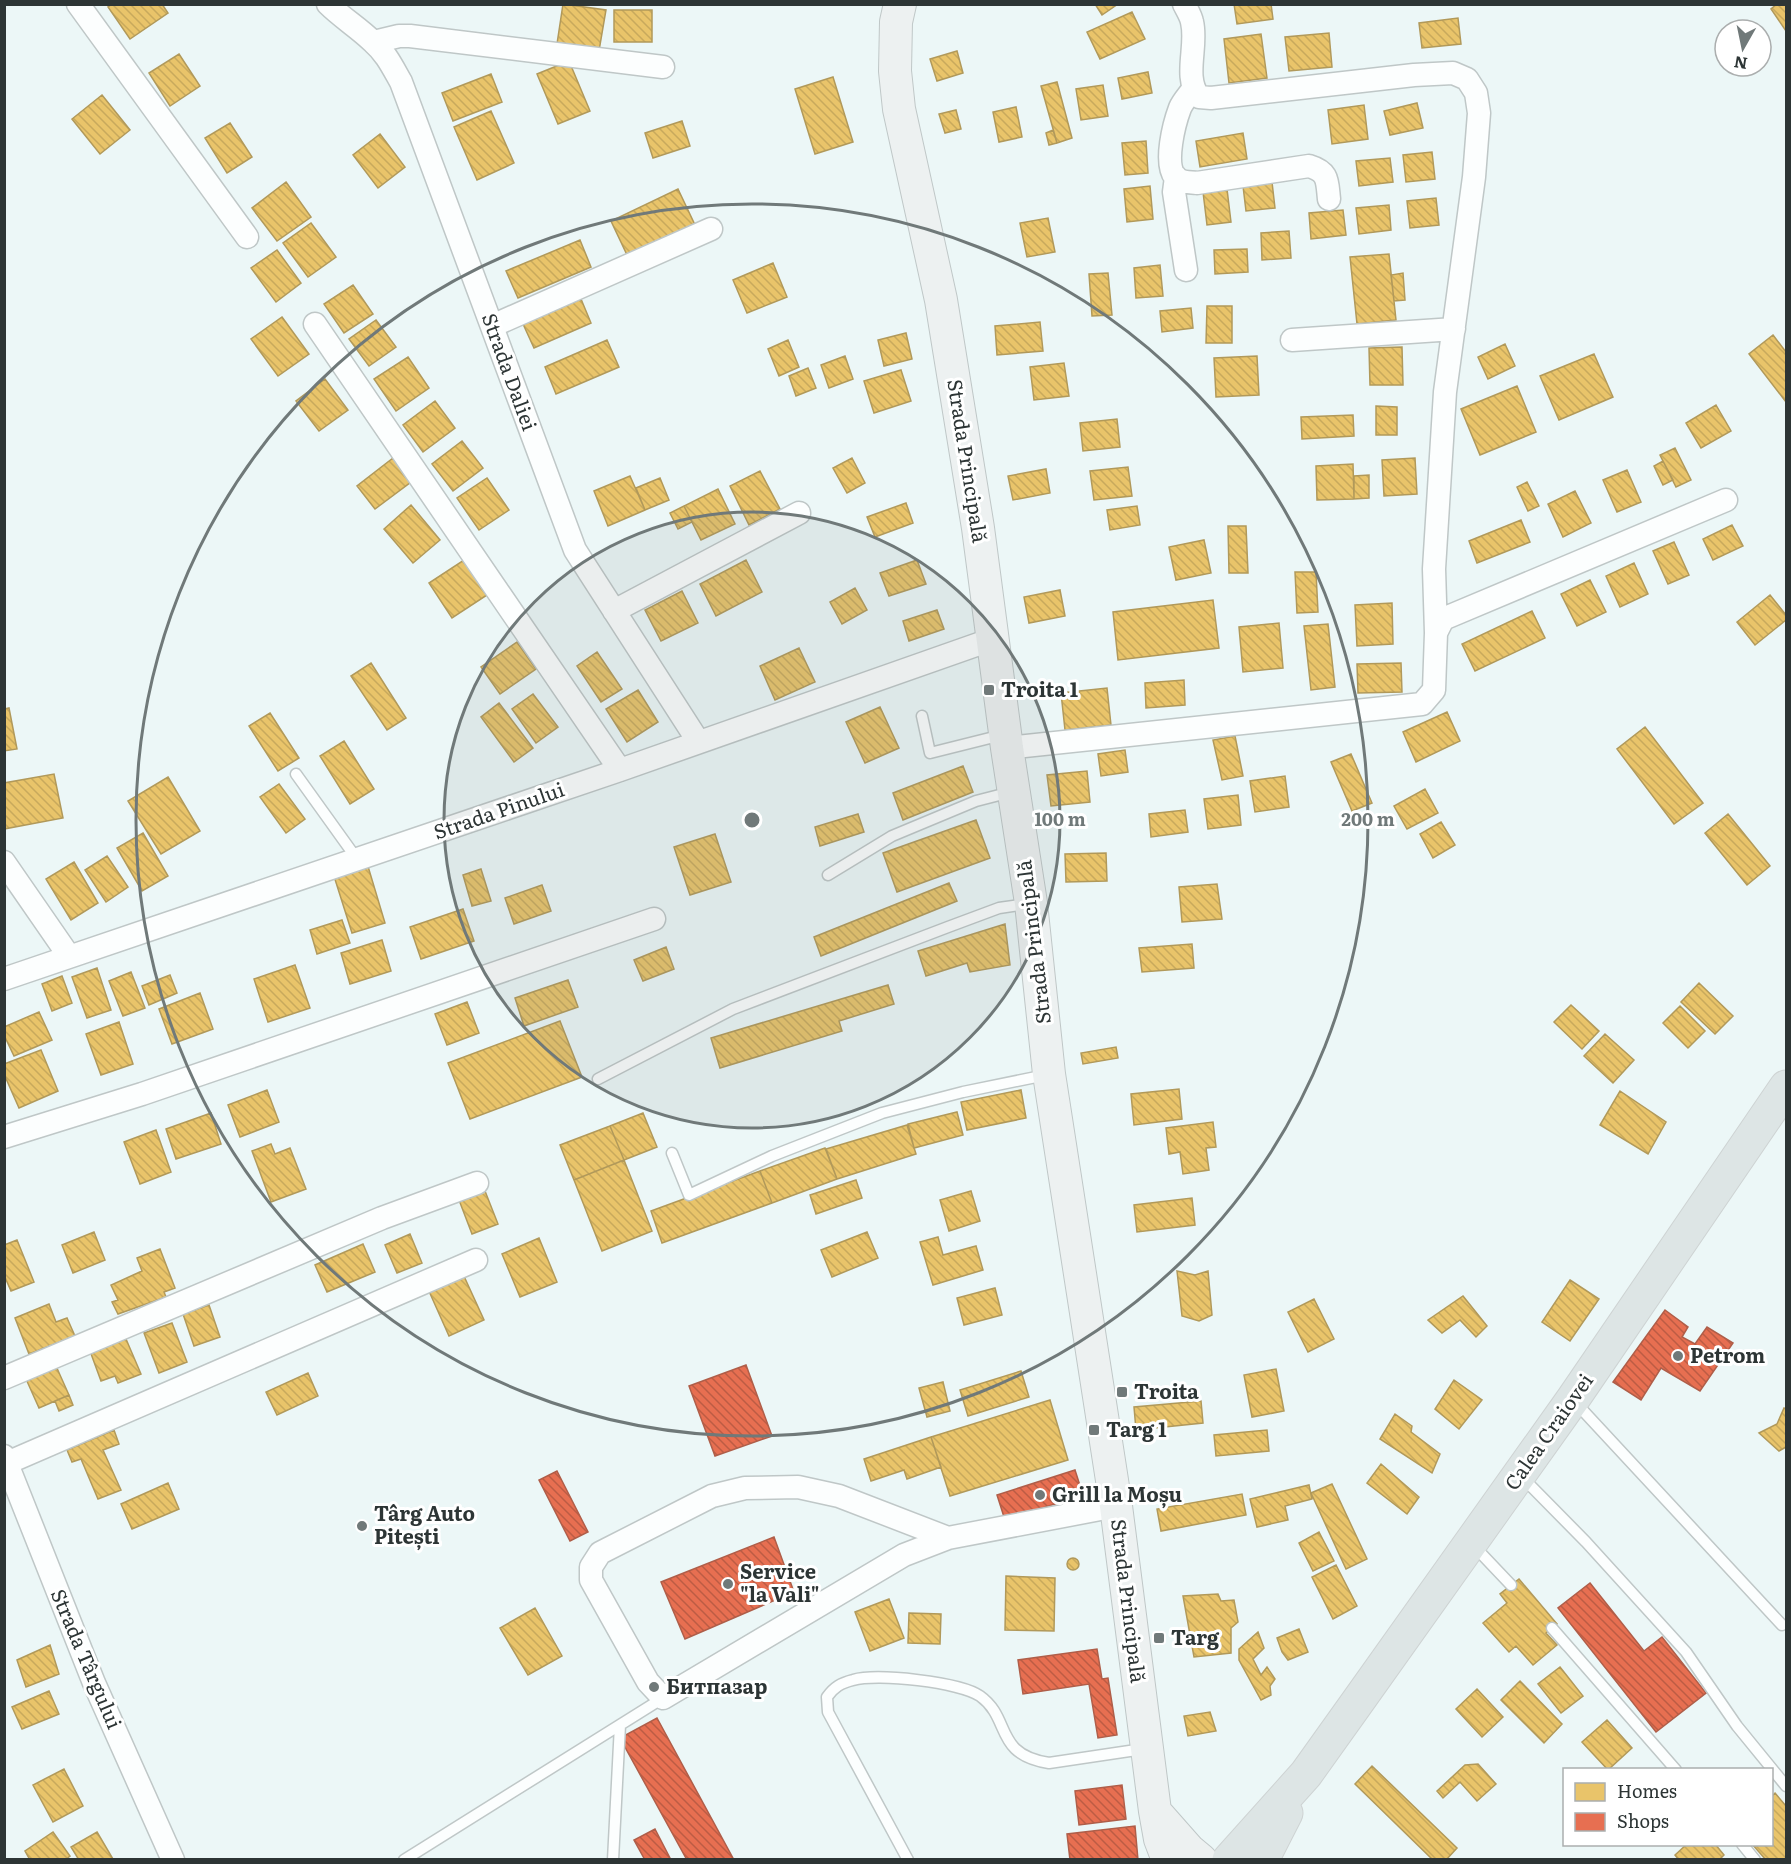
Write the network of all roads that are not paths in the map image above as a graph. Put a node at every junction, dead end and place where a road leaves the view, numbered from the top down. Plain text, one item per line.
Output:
1 (78, 4) edge
2 (328, 4) edge
3 (900, 4) edge
4 (1184, 4) edge
5 (374, 42) junction
6 (663, 67) dead end
7 (1193, 89) junction
8 (1176, 177) junction
9 (1329, 199) dead end
10 (711, 229) dead end
11 (247, 237) dead end
12 (1186, 270) dead end
13 (315, 324) dead end
14 (492, 326) junction
15 (1454, 329) junction
16 (1292, 340) dead end
17 (1726, 500) dead end
18 (799, 513) dead end
19 (614, 611) junction
20 (1436, 633) junction
21 (993, 639) junction
22 (922, 716) dead end
23 (698, 741) junction
24 (1006, 741) junction
25 (620, 770) junction
26 (296, 774) dead end
27 (1014, 792) junction
28 (357, 859) junction
29 (4, 862) edge
30 (828, 875) dead end
31 (1030, 903) junction
32 (654, 919) dead end
33 (69, 956) junction
34 (4, 979) edge
35 (1049, 1074) junction
36 (598, 1079) dead end
37 (1786, 1086) edge
38 (4, 1137) edge
39 (672, 1153) dead end
40 (477, 1184) dead end
41 (476, 1260) dead end
42 (4, 1378) edge
43 (1573, 1399) junction
44 (6, 1460) edge
45 (1520, 1475) junction
46 (1116, 1506) junction
47 (948, 1539) junction
48 (1470, 1542) junction
49 (1511, 1585) dead end
50 (1782, 1625) dead end
51 (1552, 1628) dead end
52 (663, 1698) junction
53 (620, 1725) junction
54 (1146, 1748) junction
55 (1674, 1768) edge
56 (1771, 1768) edge
57 (1773, 1770) edge
58 (1306, 1774) junction
59 (1786, 1786) edge
60 (1155, 1811) junction
61 (1743, 1846) edge
62 (173, 1860) edge
63 (404, 1860) edge
64 (613, 1860) edge
65 (908, 1860) edge
66 (1168, 1860) edge
67 (1201, 1860) edge
68 (1228, 1860) edge
69 (1262, 1860) edge
70 (1755, 1860) edge

1 - 11 street
2 - 5 street, Strada Daliei
3 - 21 main road, Strada Principală
4 - 7 street
5 - 6 street
5 - 14 street, Strada Daliei
7 - 8 street
7 - 15 street
8 - 9 street
8 - 12 street
10 - 14 street
13 - 25 street
14 - 19 street, Strada Daliei
15 - 16 street
15 - 20 street
17 - 20 street
18 - 19 street
19 - 23 street, Strada Daliei
20 - 24 street
21 - 23 street, Strada Pinului
21 - 24 main road, Strada Principală
22 - 24 lane
23 - 25 street, Strada Pinului
24 - 27 main road, Strada Principală
25 - 28 street, Strada Pinului
26 - 28 lane
27 - 30 lane
27 - 31 main road, Strada Principală
28 - 33 street, Strada Pinului
29 - 33 street
31 - 35 main road, Strada Principală
31 - 36 lane
32 - 38 street
33 - 34 street, Strada Pinului
35 - 39 lane
35 - 46 main road, Strada Principală
37 - 43 main road, Calea Craiovei
40 - 42 street
41 - 44 street
43 - 45 main road, Calea Craiovei
43 - 50 lane
44 - 62 street, Strada Târgului
45 - 48 main road, Calea Craiovei
45 - 56 lane
46 - 47 street
46 - 54 main road, Strada Principală
47 - 52 street
47 - 52 street
48 - 49 lane
48 - 58 main road, Calea Craiovei
51 - 55 lane
52 - 53 lane
53 - 63 lane
53 - 64 lane
54 - 60 main road, Strada Principală
54 - 65 lane
57 - 59 lane
58 - 68 main road, Calea Craiovei
58 - 69 main road, Calea Craiovei
60 - 66 main road, Strada Principală
60 - 67 main road
61 - 70 lane

